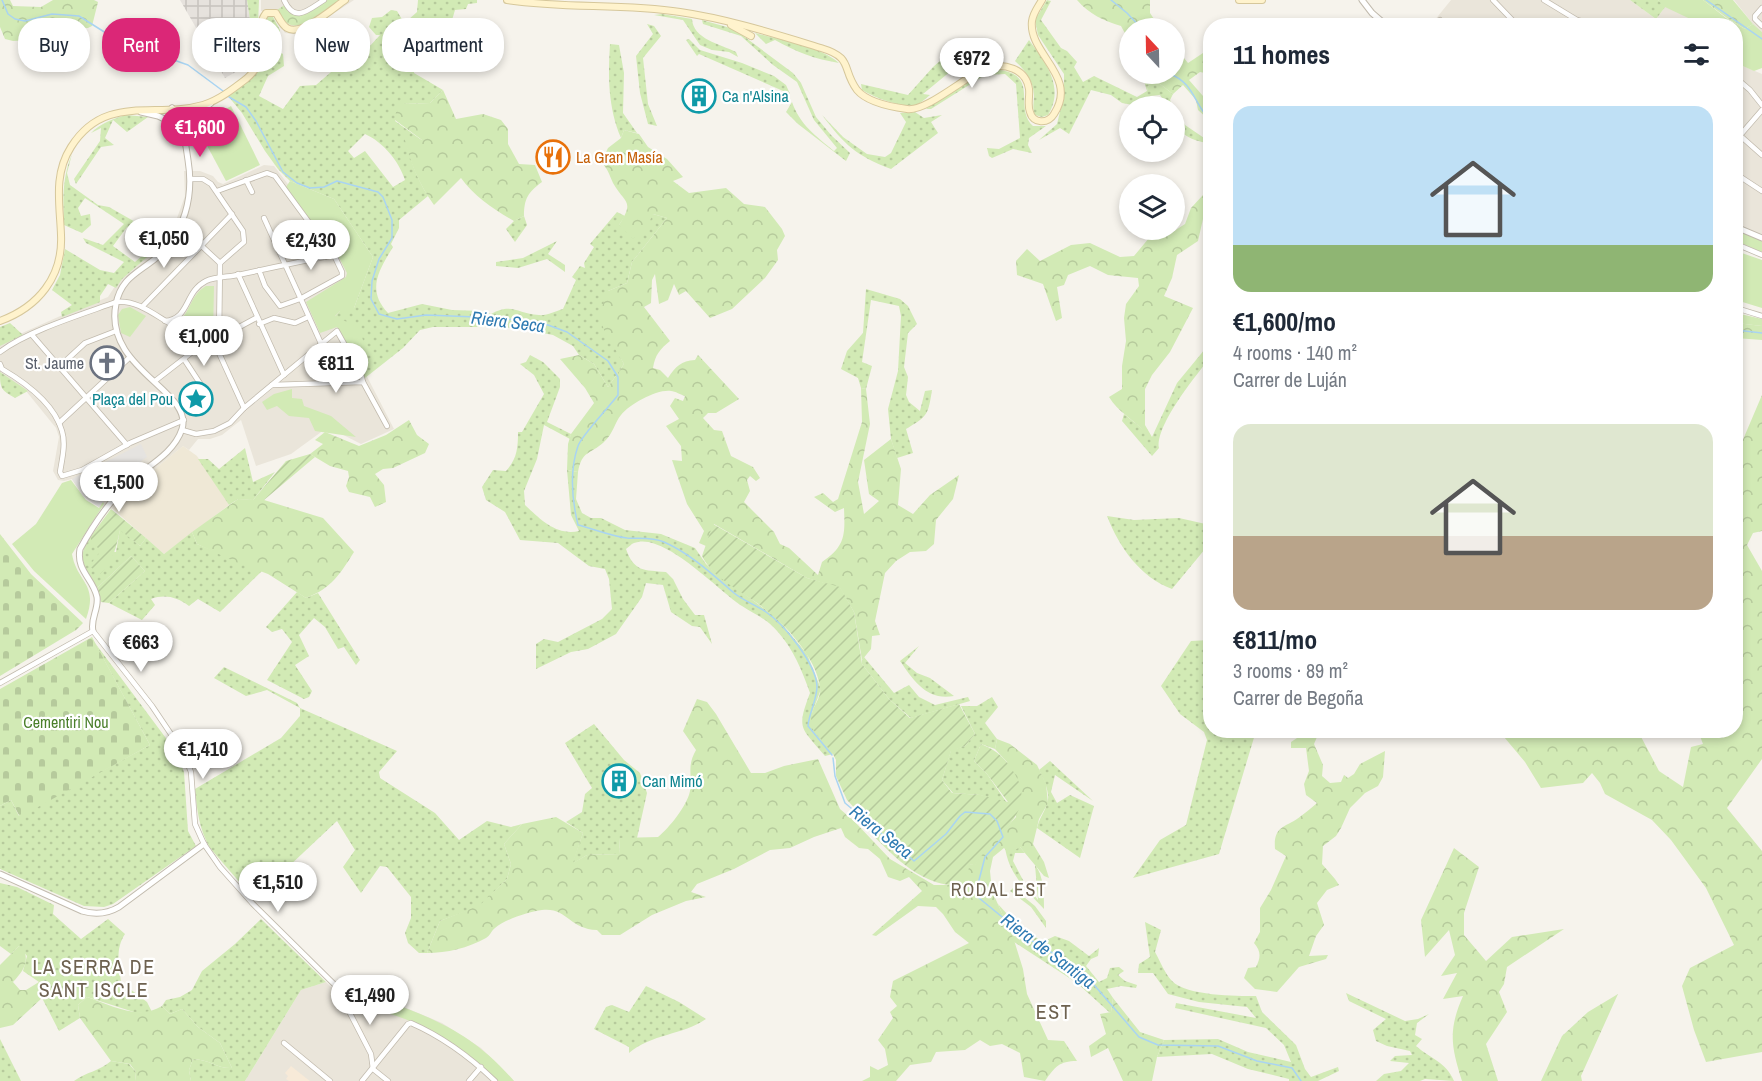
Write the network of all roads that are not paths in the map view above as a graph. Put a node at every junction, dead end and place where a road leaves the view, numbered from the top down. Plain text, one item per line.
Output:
1 (284, 0) edge
2 (317, 0) edge
3 (324, 0) edge
4 (345, 0) edge
5 (507, 0) edge
6 (1042, 0) edge
7 (1239, 0) edge
8 (1262, 0) edge
9 (1362, 0) edge
10 (1492, 0) edge
11 (1544, 0) edge
12 (314, 6) junction
13 (1762, 8) edge
14 (1378, 18) edge
15 (1510, 18) edge
16 (1574, 18) edge
17 (726, 21) junction
18 (1762, 26) edge
19 (751, 36) dead end
20 (1743, 84) edge
21 (212, 102) junction
22 (1762, 105) edge
23 (172, 108) junction
24 (1762, 110) edge
25 (128, 111) junction
26 (173, 123) junction
27 (1743, 129) edge
28 (183, 132) junction
29 (1743, 138) edge
30 (185, 142) junction
31 (1762, 155) edge
32 (191, 179) junction
33 (1743, 179) edge
34 (246, 180) junction
35 (218, 191) junction
36 (1762, 191) edge
37 (252, 192) dead end
38 (232, 214) junction
39 (264, 218) dead end
40 (181, 227) junction
41 (1743, 230) edge
42 (1762, 238) edge
43 (201, 246) junction
44 (1743, 247) edge
45 (1762, 255) edge
46 (325, 257) junction
47 (220, 263) junction
48 (285, 264) junction
49 (259, 270) junction
50 (238, 274) junction
51 (221, 278) junction
52 (300, 299) junction
53 (116, 302) junction
54 (142, 307) junction
55 (1743, 310) edge
56 (1762, 316) edge
57 (308, 317) junction
58 (256, 318) junction
59 (0, 321) edge
60 (165, 321) junction
61 (259, 324) junction
62 (116, 331) junction
63 (32, 335) junction
64 (211, 341) junction
65 (321, 344) junction
66 (0, 352) edge
67 (129, 358) junction
68 (184, 359) junction
69 (0, 364) edge
70 (59, 367) junction
71 (284, 375) junction
72 (155, 381) junction
73 (363, 382) junction
74 (339, 383) junction
75 (272, 385) junction
76 (202, 388) dead end
77 (86, 398) junction
78 (244, 408) junction
79 (184, 420) junction
80 (59, 423) junction
81 (387, 426) dead end
82 (182, 430) junction
83 (127, 445) junction
84 (93, 631) junction
85 (0, 683) edge
86 (204, 844) junction
87 (0, 874) edge
88 (284, 1043) dead end
89 (481, 1067) junction
90 (373, 1068) junction
91 (330, 1081) edge
92 (362, 1081) edge
93 (388, 1081) edge
94 (469, 1081) edge
95 (495, 1081) edge

1 - 12 street
2 - 12 street
3 - 12 street
4 - 21 main road
5 - 17 main road
6 - 17 main road
7 - 8 main road
9 - 14 street
10 - 15 street
11 - 16 street
13 - 18 street
17 - 19 main road
20 - 22 street
21 - 23 main road
21 - 28 street
23 - 25 main road
23 - 26 street
23 - 28 street
24 - 27 street
25 - 26 street
25 - 59 main road
26 - 30 street
28 - 30 street
29 - 31 street
30 - 32 street
32 - 35 street
32 - 40 street
33 - 36 street
34 - 35 street
34 - 37 street
34 - 46 street
35 - 38 street
38 - 43 street
38 - 47 street
39 - 48 street
40 - 43 street
40 - 53 street
41 - 42 street
43 - 47 street
43 - 54 street
44 - 45 street
46 - 48 street
46 - 52 street
47 - 51 street
48 - 49 street
48 - 52 street
49 - 50 street
49 - 52 street
50 - 51 street
50 - 58 street
51 - 58 street
51 - 60 street
52 - 57 street
53 - 54 street
53 - 62 street
53 - 63 street
54 - 60 street
55 - 56 street
57 - 61 street
57 - 65 street
58 - 61 street
60 - 64 street
61 - 71 street
62 - 67 street
62 - 70 street
63 - 66 street
63 - 70 street
64 - 68 street
64 - 78 street
65 - 71 street
65 - 73 street
65 - 74 street
67 - 72 street
67 - 77 street
68 - 72 street
68 - 76 street
69 - 80 street
70 - 77 street
71 - 75 street
72 - 79 street
73 - 74 street
73 - 81 street
74 - 75 street
75 - 78 street
77 - 80 street
77 - 83 street
78 - 82 street
79 - 82 street
79 - 83 street
80 - 83 street
82 - 84 street
84 - 85 street
84 - 86 street
86 - 87 street
86 - 90 street
88 - 91 street
89 - 90 street
89 - 94 street
89 - 95 street
90 - 92 street
90 - 93 street

